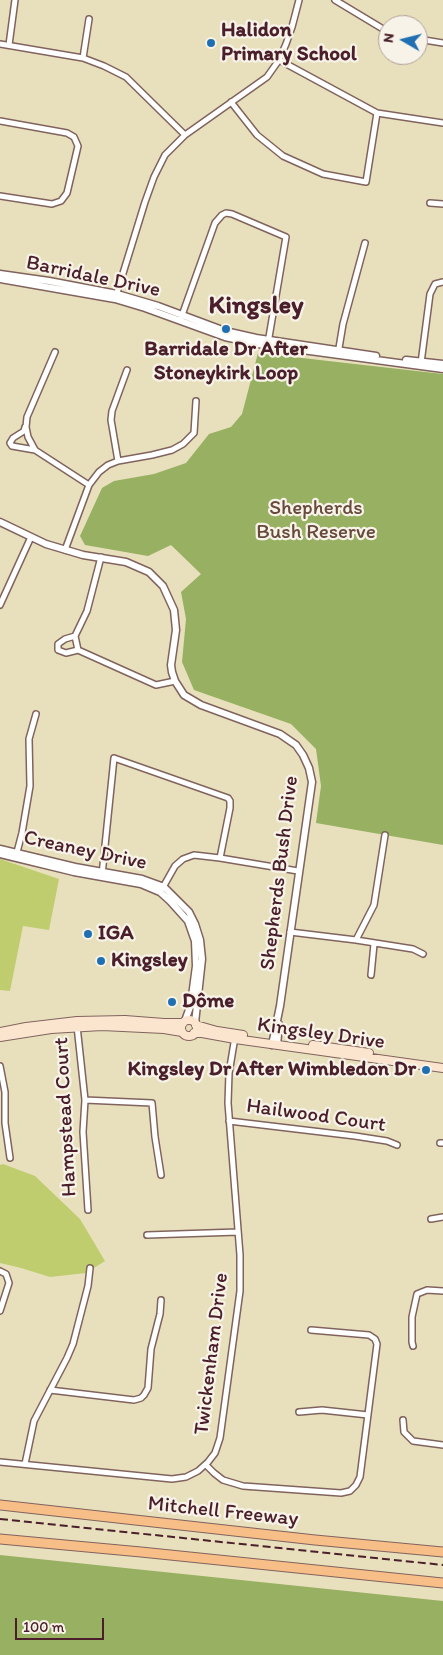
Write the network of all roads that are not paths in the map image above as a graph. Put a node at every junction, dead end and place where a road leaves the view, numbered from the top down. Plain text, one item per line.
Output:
1 (15, 0) edge
2 (299, 0) edge
3 (335, 0) edge
4 (89, 18) dead end
5 (378, 26) edge
6 (428, 41) edge
7 (443, 43) edge
8 (0, 44) edge
9 (9, 45) junction
10 (83, 58) junction
11 (279, 60) junction
12 (231, 102) junction
13 (377, 113) junction
14 (0, 121) edge
15 (443, 123) edge
16 (185, 134) junction
17 (0, 196) edge
18 (430, 203) dead end
19 (443, 204) edge
20 (365, 243) dead end
21 (0, 274) edge
22 (0, 279) edge
23 (443, 282) edge
24 (116, 297) junction
25 (181, 319) junction
26 (268, 343) junction
27 (55, 352) dead end
28 (338, 353) junction
29 (421, 364) junction
30 (443, 364) edge
31 (443, 369) edge
32 (127, 370) dead end
33 (196, 401) dead end
34 (26, 427) junction
35 (35, 450) junction
36 (118, 461) junction
37 (89, 485) junction
38 (0, 522) edge
39 (31, 537) junction
40 (65, 550) junction
41 (101, 557) junction
42 (0, 605) edge
43 (75, 636) junction
44 (78, 650) junction
45 (175, 681) junction
46 (36, 714) dead end
47 (385, 835) dead end
48 (0, 849) edge
49 (0, 854) edge
50 (16, 856) junction
51 (220, 858) junction
52 (298, 871) junction
53 (102, 875) junction
54 (162, 889) junction
55 (290, 932) junction
56 (356, 940) junction
57 (374, 944) junction
58 (423, 954) dead end
59 (371, 976) dead end
60 (184, 1022) junction
61 (77, 1024) junction
62 (195, 1024) junction
63 (0, 1032) edge
64 (182, 1032) junction
65 (194, 1034) junction
66 (0, 1037) edge
67 (235, 1037) junction
68 (275, 1043) junction
69 (443, 1064) edge
70 (0, 1066) edge
71 (443, 1068) edge
72 (85, 1100) junction
73 (229, 1121) junction
74 (398, 1144) dead end
75 (10, 1158) dead end
76 (161, 1175) dead end
77 (88, 1210) dead end
78 (443, 1216) edge
79 (431, 1219) dead end
80 (238, 1232) junction
81 (147, 1235) dead end
82 (90, 1268) dead end
83 (0, 1271) edge
84 (443, 1291) edge
85 (161, 1300) dead end
86 (0, 1311) edge
87 (311, 1330) dead end
88 (413, 1346) dead end
89 (50, 1390) junction
90 (299, 1412) dead end
91 (368, 1416) junction
92 (403, 1420) dead end
93 (443, 1445) edge
94 (0, 1462) edge
95 (25, 1464) junction
96 (206, 1465) junction
97 (0, 1505) edge
98 (0, 1539) edge
99 (443, 1552) edge
100 (443, 1584) edge

1 - 9 street
2 - 11 street
3 - 5 street
4 - 10 street
6 - 7 street
8 - 9 street
9 - 10 street
10 - 16 street
11 - 12 street
11 - 13 street
12 - 13 street
12 - 16 street
13 - 15 street
14 - 17 street
16 - 24 street
18 - 19 street
20 - 28 street
21 - 24 street, Barridale Drive
22 - 24 street, Barridale Drive
23 - 29 street
24 - 25 street, Barridale Drive
25 - 26 street, Barridale Drive
25 - 26 street
26 - 28 street, Barridale Drive
27 - 34 street
28 - 29 street, Barridale Drive
29 - 30 street, Barridale Drive
29 - 31 street, Barridale Drive
32 - 36 street
33 - 36 street
34 - 35 street
34 - 35 street
35 - 37 street
36 - 37 street
37 - 40 street
38 - 39 street
39 - 40 street
39 - 42 street
40 - 41 street
41 - 43 street
41 - 45 street
43 - 44 street
43 - 44 street
44 - 45 street
45 - 52 street, Shepherds Bush Drive
46 - 50 street
47 - 56 street
48 - 50 street, Creaney Drive
49 - 50 street, Creaney Drive
50 - 53 street, Creaney Drive
51 - 52 street
51 - 53 street
51 - 54 street
52 - 55 street, Shepherds Bush Drive
53 - 54 street, Creaney Drive
54 - 60 street, Creaney Drive
54 - 62 street, Creaney Drive
55 - 56 street
55 - 68 street, Shepherds Bush Drive
56 - 57 street
57 - 58 street
57 - 59 street
60 - 61 main road
60 - 62 main road
60 - 64 main road
61 - 63 main road
61 - 64 main road
61 - 66 main road
61 - 72 street, Hampstead Court
62 - 65 main road
62 - 67 main road, Kingsley Drive
64 - 65 main road
65 - 67 main road, Kingsley Drive
67 - 68 main road, Kingsley Drive
67 - 73 street, Twickenham Drive
68 - 69 main road, Kingsley Drive
68 - 71 main road, Kingsley Drive
70 - 75 street
72 - 76 street
72 - 77 street, Hampstead Court
73 - 74 street, Hailwood Court
73 - 80 street, Twickenham Drive
78 - 79 street
80 - 81 street
80 - 96 street, Twickenham Drive
82 - 89 street
83 - 86 street
84 - 88 street
85 - 89 street
87 - 91 street
89 - 95 street
90 - 91 street
91 - 96 street
92 - 93 street
94 - 95 street, Twickenham Drive
95 - 96 street, Twickenham Drive
97 - 99 highway, Mitchell Freeway
98 - 100 highway

